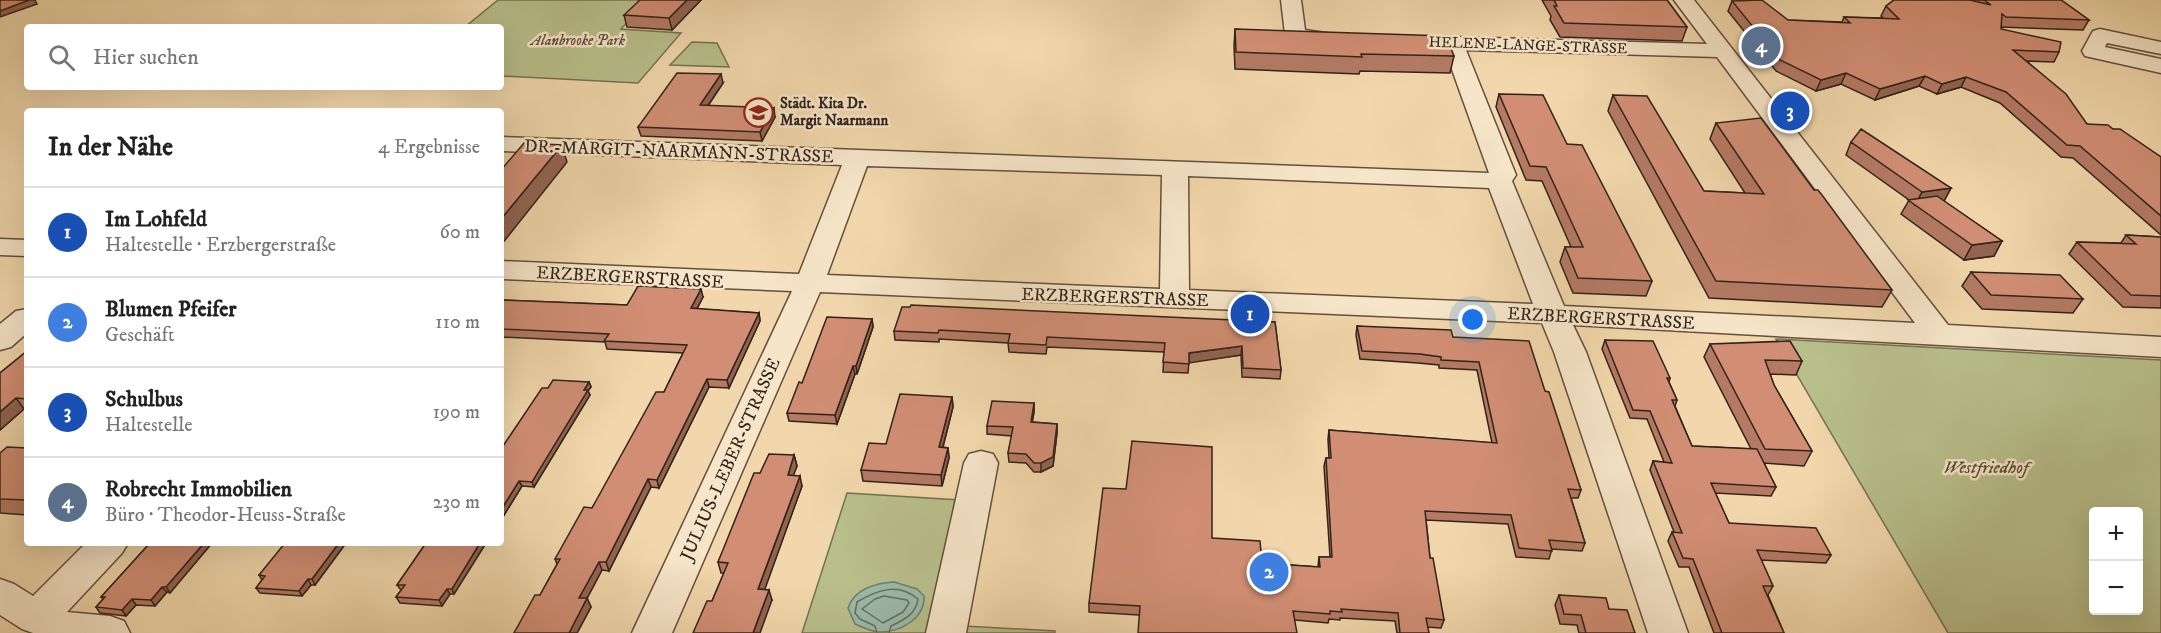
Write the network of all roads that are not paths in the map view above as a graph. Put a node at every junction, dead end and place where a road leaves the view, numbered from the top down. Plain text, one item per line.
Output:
1 (1291, 0) edge
2 (1683, 0) edge
3 (1356, 40) edge
4 (1412, 42) edge
5 (1453, 43) junction
6 (2161, 48) edge
7 (1723, 51) junction
8 (2161, 66) edge
9 (504, 144) edge
10 (857, 158) junction
11 (1175, 168) junction
12 (1499, 181) junction
13 (0, 247) edge
14 (24, 248) edge
15 (504, 262) edge
16 (808, 285) junction
17 (1174, 299) junction
18 (1554, 316) junction
19 (24, 320) edge
20 (1939, 334) junction
21 (0, 340) edge
22 (2161, 347) edge
23 (981, 463) dead end
24 (107, 546) edge
25 (0, 595) edge
26 (58, 627) edge
27 (110, 633) edge
28 (652, 633) edge
29 (946, 633) edge
30 (1668, 633) edge

1 - 3 street
2 - 7 street
4 - 5 street, HELENE-LANGE-STRASSE
5 - 7 street, HELENE-LANGE-STRASSE
5 - 12 street
6 - 8 street
7 - 20 street
9 - 10 street, DR.-MARGIT-NAARMANN-STRASSE
10 - 11 street, DR.-MARGIT-NAARMANN-STRASSE
10 - 16 street, DR.-MARGIT-NAARMANN-STRASSE
11 - 12 street, DR.-MARGIT-NAARMANN-STRASSE
11 - 17 street
12 - 18 street
13 - 14 street
15 - 16 street, ERZBERGERSTRASSE
16 - 17 street, ERZBERGERSTRASSE
16 - 28 street, JULIUS-LEBER-STRASSE
17 - 18 street, ERZBERGERSTRASSE
18 - 20 street, ERZBERGERSTRASSE
18 - 30 street
19 - 21 street
20 - 22 street, ERZBERGERSTRASSE
23 - 29 street
24 - 26 street
25 - 26 street
26 - 27 street

